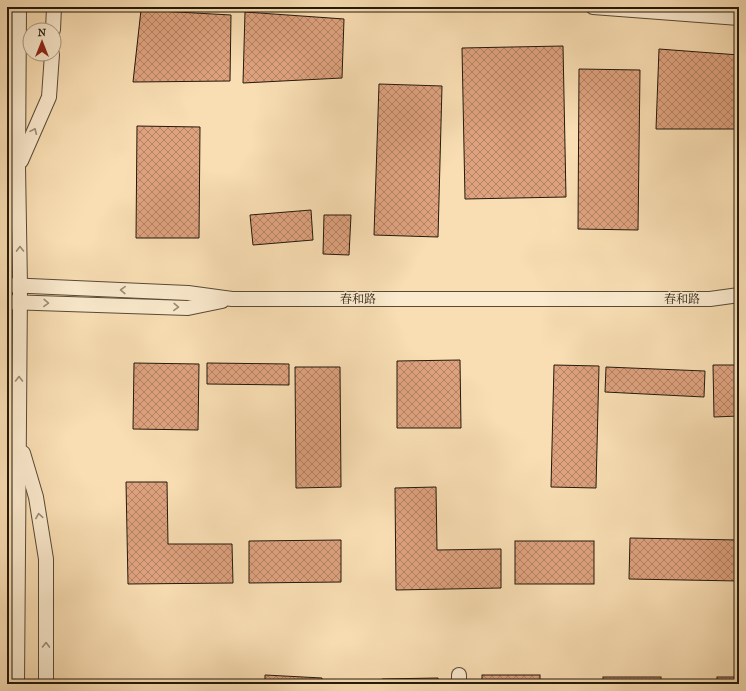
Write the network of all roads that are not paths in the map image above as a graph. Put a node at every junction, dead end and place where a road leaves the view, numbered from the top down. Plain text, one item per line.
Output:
1 (19, 7) edge
2 (54, 7) edge
3 (593, 7) edge
4 (739, 18) edge
5 (53, 22) edge
6 (52, 62) edge
7 (18, 166) junction
8 (14, 286) edge
9 (739, 295) edge
10 (232, 299) junction
11 (710, 299) junction
12 (13, 302) edge
13 (739, 305) edge
14 (19, 440) junction
15 (17, 684) edge
16 (46, 684) edge

1 - 7 street
2 - 5 street
3 - 4 street
7 -> 6 street
8 -> 7 street
10 -> 8 street, 春和路
8 - 12 street
9 - 11 street, 春和路
10 - 11 street, 春和路
12 -> 10 street
11 - 13 street, 春和路
14 -> 12 street
14 - 15 street
16 -> 14 street

